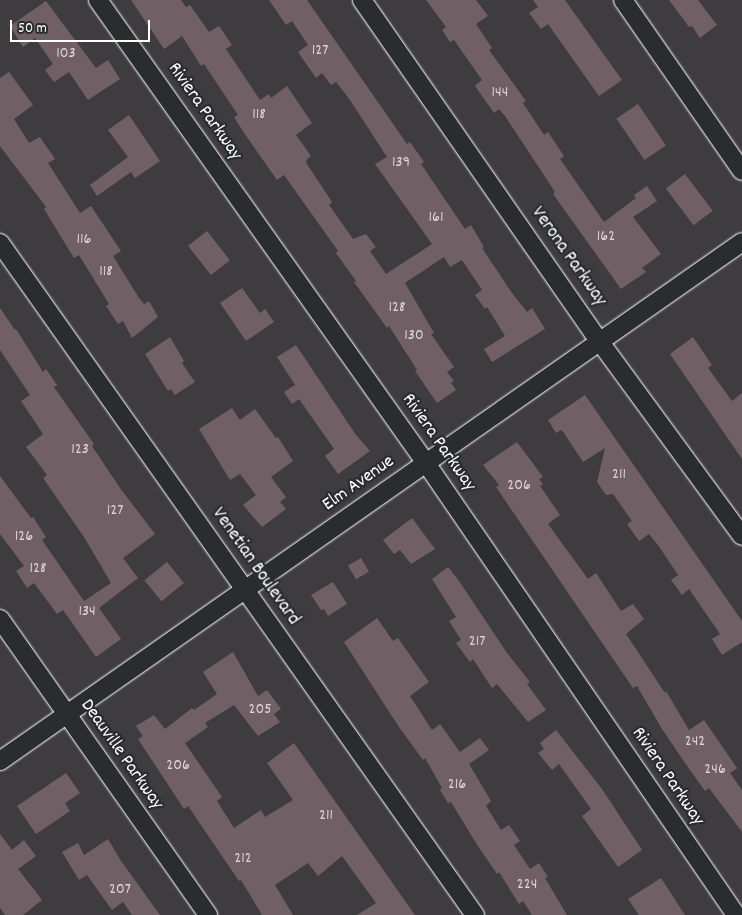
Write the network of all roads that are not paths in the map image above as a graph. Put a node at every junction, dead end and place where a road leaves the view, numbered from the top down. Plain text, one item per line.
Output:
1 (98, 0) edge
2 (362, 0) edge
3 (623, 0) edge
4 (742, 170) edge
5 (742, 242) edge
6 (0, 243) edge
7 (600, 342) junction
8 (426, 463) junction
9 (742, 536) edge
10 (245, 590) junction
11 (0, 619) edge
12 (67, 714) junction
13 (0, 761) edge
14 (208, 915) edge
15 (475, 915) edge
16 (736, 915) edge

1 - 8 street, Riviera Parkway
2 - 7 street, Verona Parkway
3 - 4 street
5 - 7 street, Elm Avenue
6 - 10 street, Venetian Boulevard
7 - 8 street, Elm Avenue
7 - 9 street, Verona Parkway
8 - 10 street, Elm Avenue
8 - 16 street, Riviera Parkway
10 - 12 street, Elm Avenue
10 - 15 street, Venetian Boulevard
11 - 12 street, Deauville Parkway
12 - 13 street, Elm Avenue
12 - 14 street, Deauville Parkway

